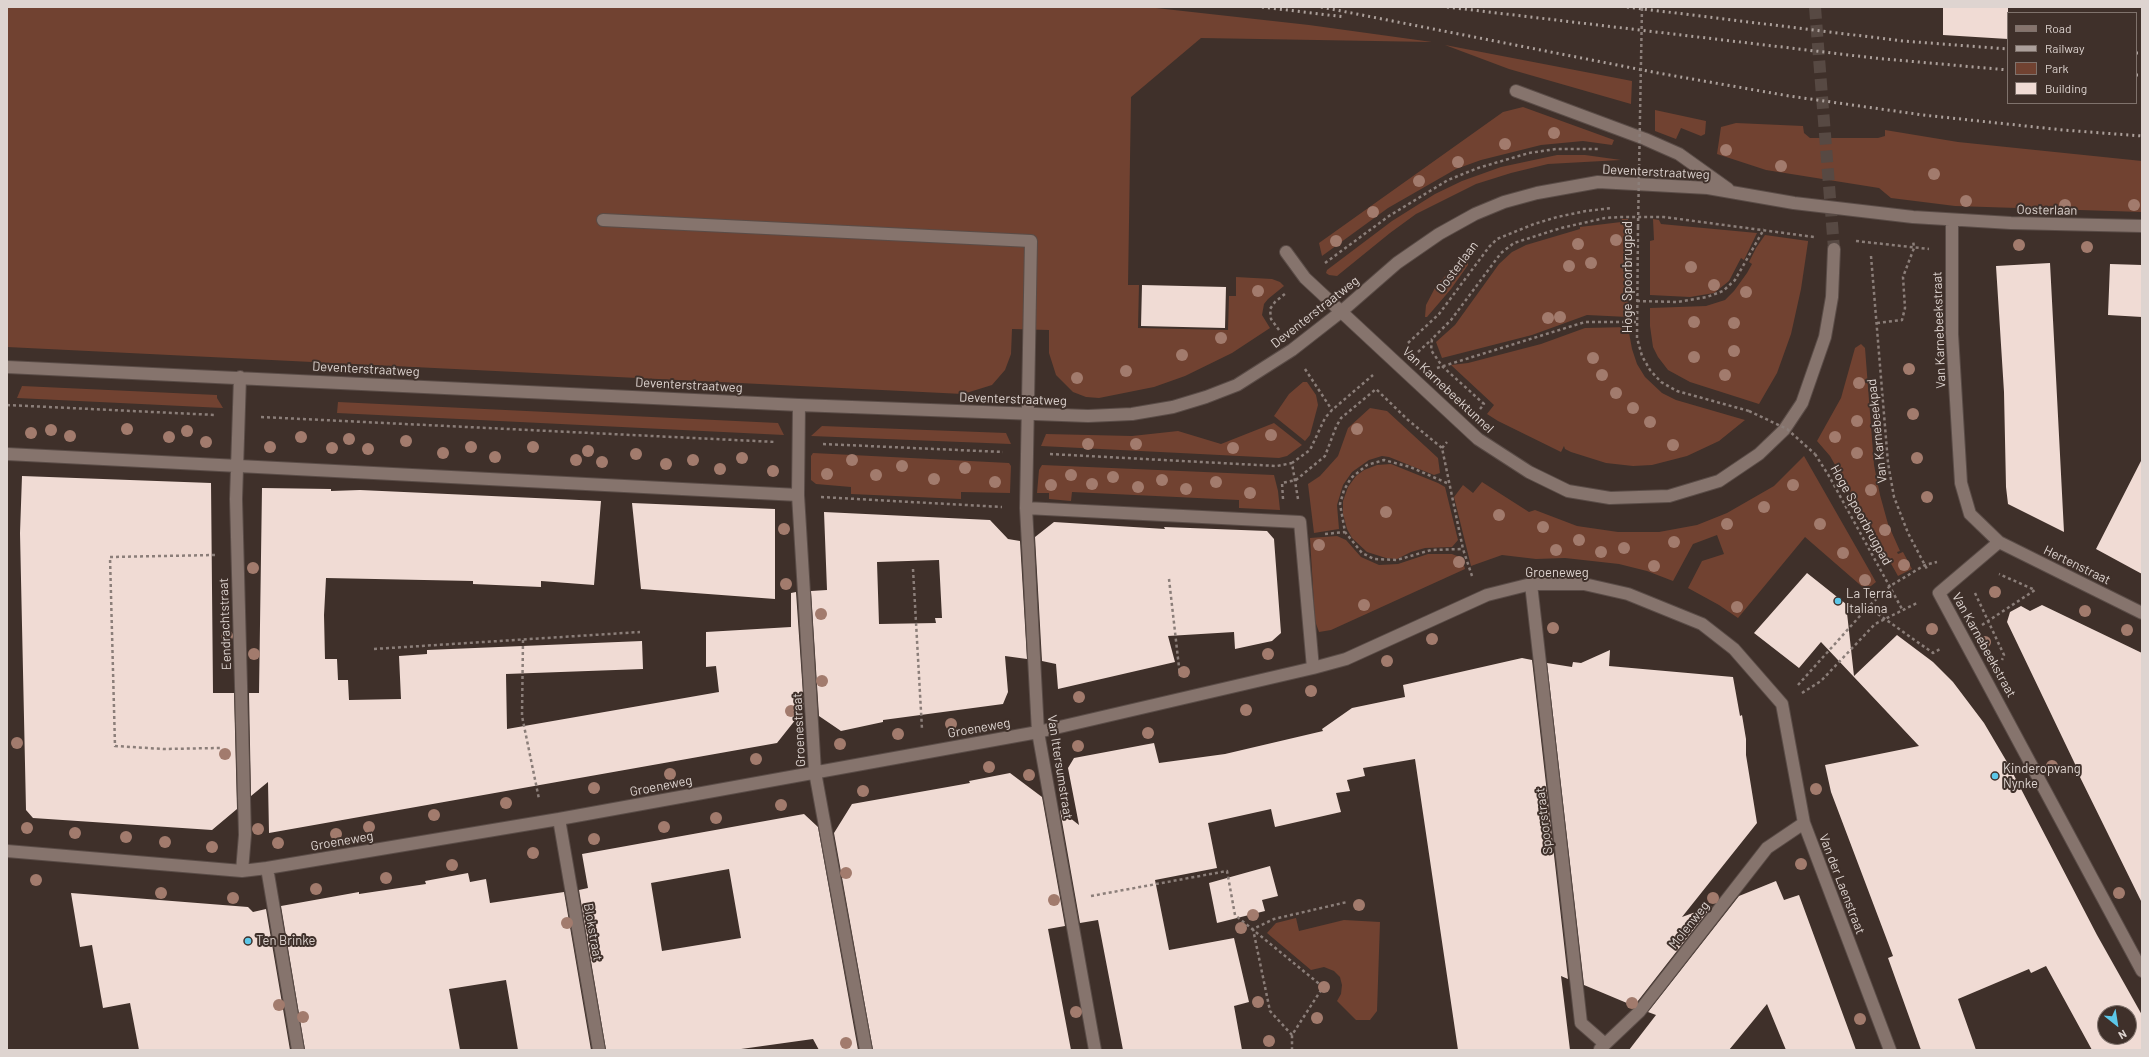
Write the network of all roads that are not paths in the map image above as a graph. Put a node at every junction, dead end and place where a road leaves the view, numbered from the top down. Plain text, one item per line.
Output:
1 (1516, 91) dead end
2 (1731, 191) junction
3 (603, 220) dead end
4 (1952, 220) junction
5 (2142, 226) edge
6 (1834, 249) tunnel mouth
7 (1286, 252) dead end
8 (1342, 311) junction
9 (7, 367) edge
10 (240, 377) junction
11 (799, 405) junction
12 (1028, 414) junction
13 (7, 454) edge
14 (236, 467) junction
15 (798, 495) junction
16 (1026, 508) junction
17 (1999, 542) junction
18 (1531, 584) junction
19 (2142, 613) edge
20 (1313, 668) junction
21 (1787, 724) joint
22 (1038, 732) junction
23 (815, 772) junction
24 (559, 819) junction
25 (1804, 823) junction
26 (7, 851) edge
27 (267, 868) junction
28 (242, 871) junction
29 (2142, 971) edge
30 (1602, 1047) edge
31 (298, 1050) edge
32 (599, 1050) edge
33 (866, 1050) edge
34 (1095, 1050) edge
35 (1890, 1050) edge

1 - 2 street
2 - 4 street, Deventerstraatweg
2 - 8 street, Deventerstraatweg
3 - 12 street, Van Ittersumstraat
4 - 5 street, Oosterlaan
4 - 17 street, Van Karnebeekstraat
6 - 8 street, Van Karnebeektunnel
7 - 8 street, Van Karnebeektunnel
8 - 12 street, Deventerstraatweg
9 - 10 street, Deventerstraatweg
10 - 11 street, Deventerstraatweg
10 - 14 street, Eendrachtstraat
11 - 12 street, Deventerstraatweg
11 - 15 street, Groenestraat
12 - 16 street, Van Ittersumstraat
13 - 14 street
14 - 15 street
14 - 28 street, Eendrachtstraat
15 - 23 street, Groenestraat
16 - 20 street
16 - 22 street, Van Ittersumstraat
17 - 19 street, Hertenstraat
17 - 29 street, Van Karnebeekstraat
18 - 20 street, Groeneweg
18 - 21 street, Groeneweg
18 - 30 street, Spoorstraat
20 - 22 street, Groeneweg
21 - 25 street, Van der Laenstraat
22 - 23 street, Groeneweg
22 - 34 street, Van Ittersumstraat
23 - 24 street, Groeneweg
23 - 33 street, Groenestraat
24 - 27 street, Groeneweg
24 - 32 street, Blokstraat
25 - 30 street, Molenweg
25 - 35 street, Van der Laenstraat
26 - 28 street, Groeneweg
27 - 28 street, Groeneweg
27 - 31 street

